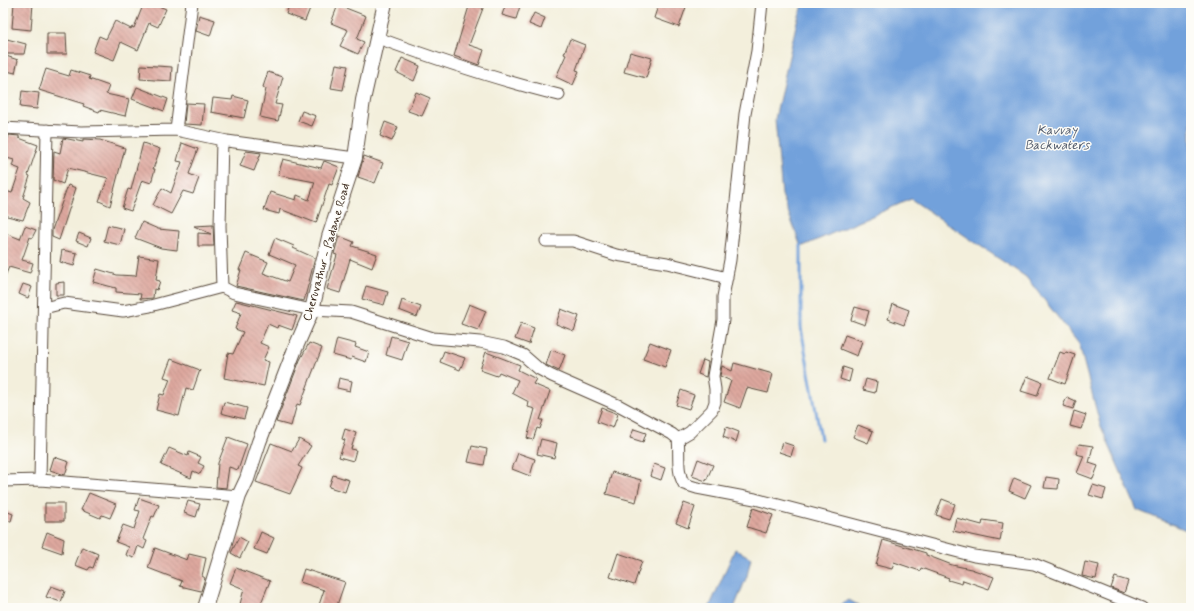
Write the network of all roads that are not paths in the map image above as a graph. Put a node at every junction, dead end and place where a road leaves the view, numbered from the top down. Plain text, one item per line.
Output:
1 (192, 3) edge
2 (385, 3) edge
3 (762, 3) edge
4 (378, 38) junction
5 (559, 95) dead end
6 (3, 128) edge
7 (47, 130) junction
8 (176, 130) junction
9 (222, 140) junction
10 (355, 158) junction
11 (546, 241) dead end
12 (727, 278) junction
13 (222, 287) junction
14 (44, 308) junction
15 (312, 310) junction
16 (678, 439) junction
17 (3, 480) edge
18 (40, 480) junction
19 (239, 496) junction
20 (204, 608) edge
21 (1142, 608) edge

1 - 8 street
2 - 4 main road, Cheruvathur - Padane Road
3 - 12 street
4 - 5 street
4 - 10 main road, Cheruvathur - Padane Road
6 - 7 street
7 - 8 street
7 - 14 street
8 - 9 street
9 - 10 street
9 - 13 street
10 - 15 main road, Cheruvathur - Padane Road
11 - 12 street
12 - 16 street
13 - 14 street
13 - 15 street
14 - 18 street
15 - 16 street
15 - 19 main road, Cheruvathur - Padane Road
16 - 21 street
17 - 18 street
18 - 19 street
19 - 20 main road, Cheruvathur - Padane Road

